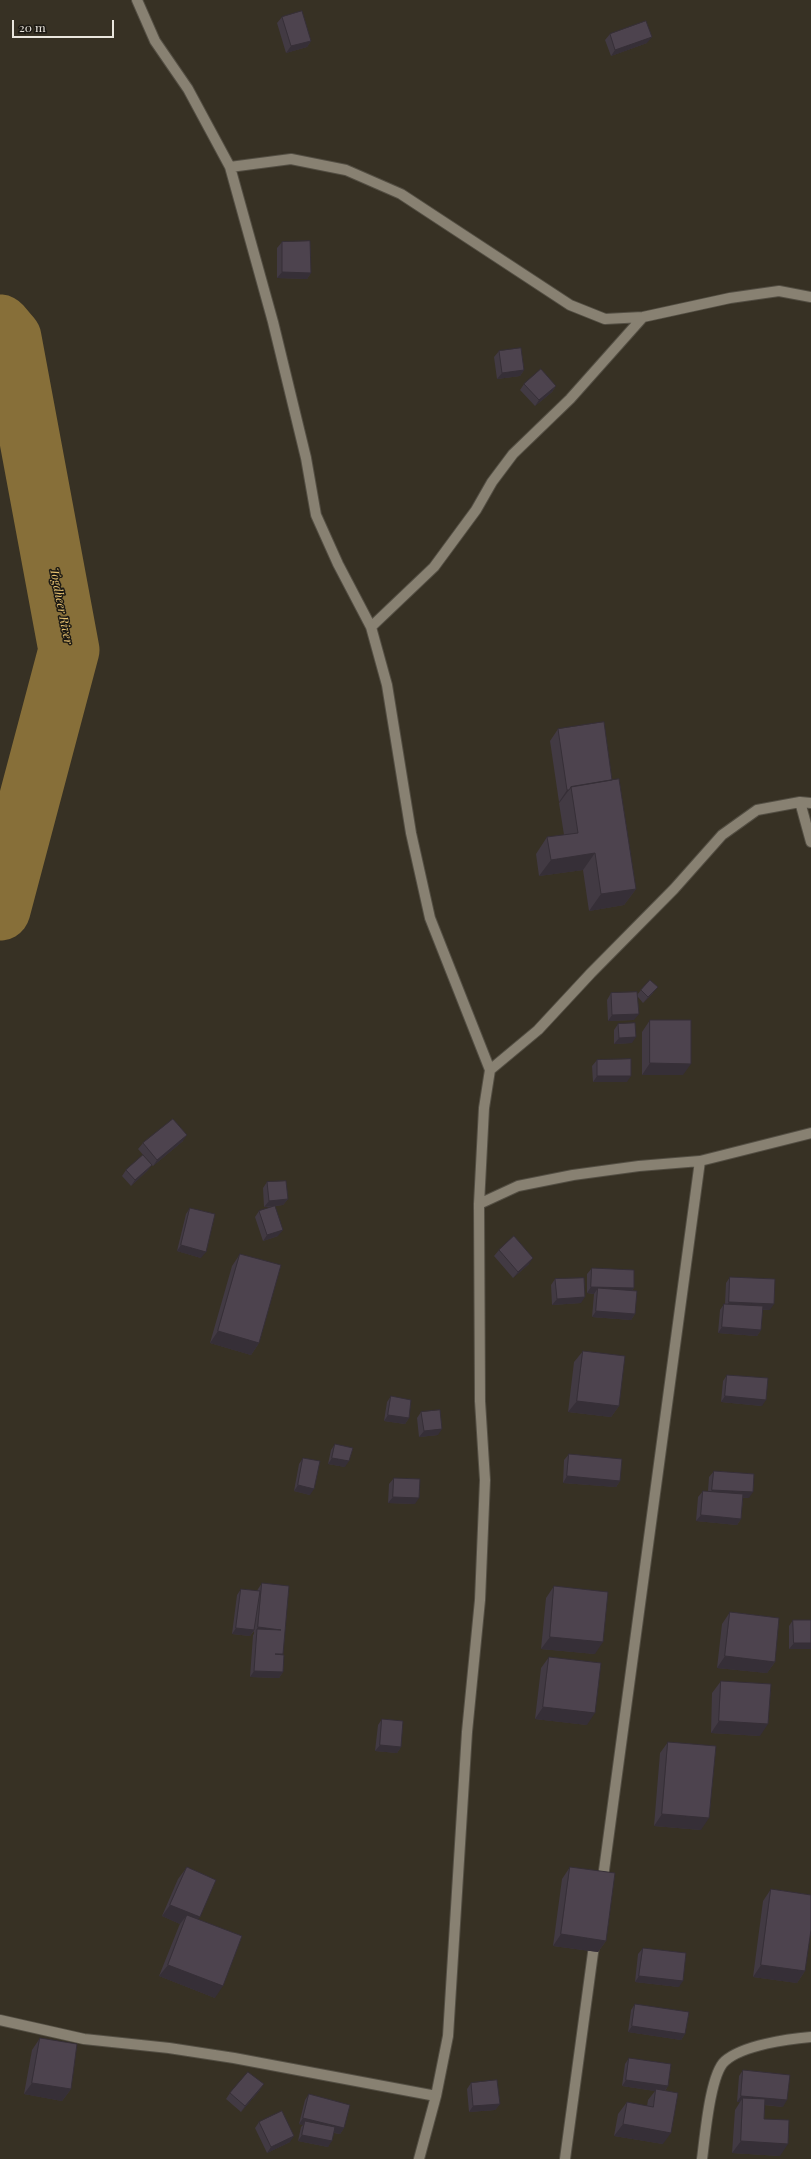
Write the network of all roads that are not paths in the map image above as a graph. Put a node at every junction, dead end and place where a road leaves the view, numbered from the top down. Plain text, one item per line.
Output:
1 (137, 0) edge
2 (230, 167) junction
3 (811, 297) edge
4 (644, 317) junction
5 (371, 627) junction
6 (800, 802) junction
7 (811, 803) edge
8 (811, 842) edge
9 (490, 1070) junction
10 (811, 1133) edge
11 (700, 1161) junction
12 (479, 1204) junction
13 (601, 1898) edge
14 (596, 1929) edge
15 (0, 2020) edge
16 (811, 2037) edge
17 (436, 2096) junction
18 (419, 2159) edge
19 (565, 2159) edge
20 (702, 2159) edge

1 - 2 street
2 - 4 street
2 - 5 street
3 - 4 street
4 - 5 street
5 - 9 street
6 - 7 street
6 - 8 street
6 - 9 street
9 - 12 street
10 - 11 street
11 - 12 street
11 - 13 street
12 - 17 street
14 - 19 street
15 - 17 street
16 - 20 street
17 - 18 street

